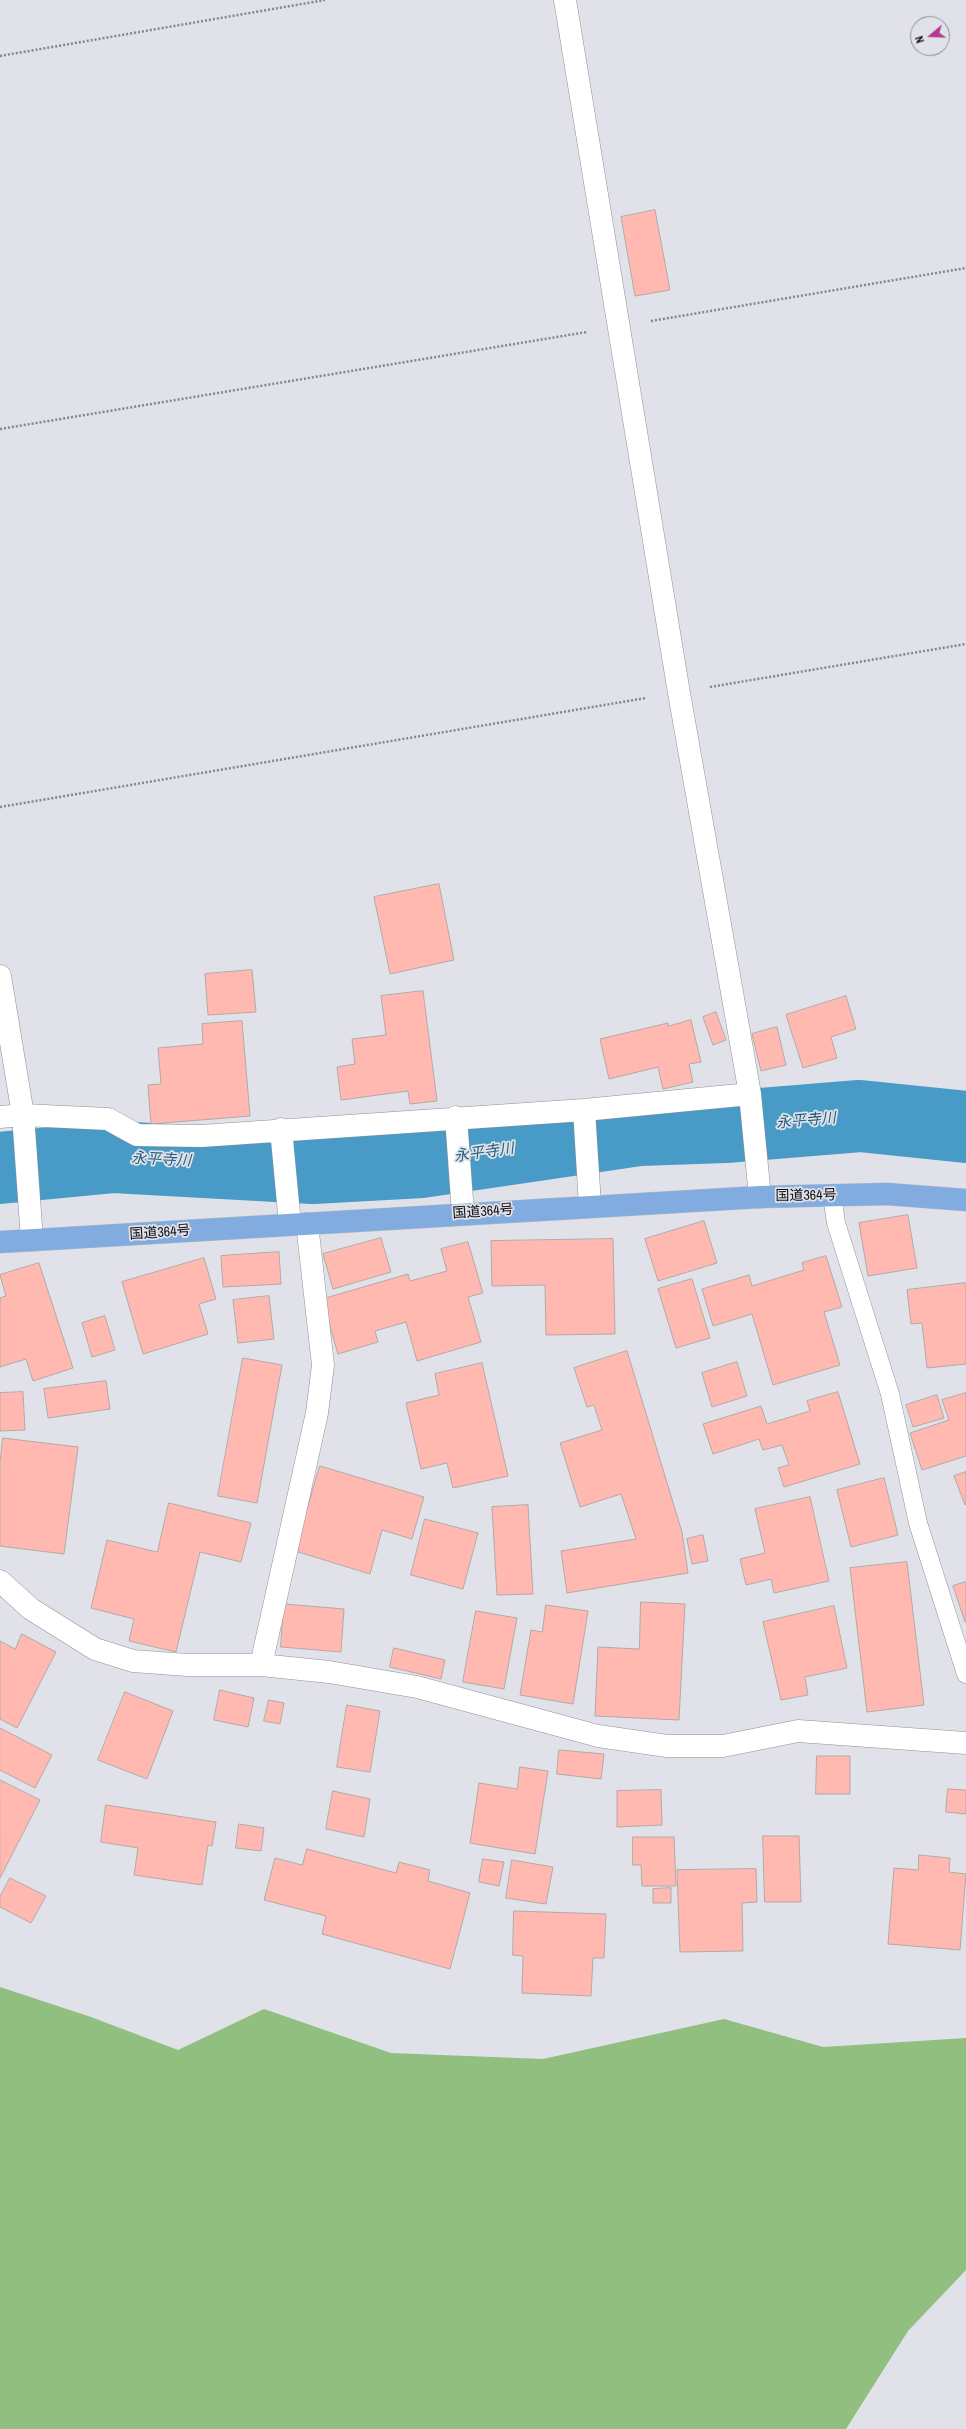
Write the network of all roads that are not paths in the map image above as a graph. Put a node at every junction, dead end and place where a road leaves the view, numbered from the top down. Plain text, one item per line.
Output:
1 (565, 0) edge
2 (0, 976) edge
3 (750, 1100) junction
4 (585, 1115) junction
5 (0, 1117) edge
6 (457, 1122) junction
7 (24, 1126) junction
8 (281, 1134) junction
9 (759, 1187) junction
10 (832, 1195) junction
11 (589, 1196) junction
12 (966, 1200) edge
13 (462, 1203) junction
14 (295, 1217) junction
15 (32, 1240) junction
16 (0, 1242) edge
17 (0, 1581) edge
18 (261, 1666) junction
19 (966, 1674) edge
20 (966, 1744) edge

1 - 3 street
2 - 7 street
3 - 4 street
3 - 9 street
4 - 6 street
4 - 11 street
5 - 7 street
6 - 8 street
6 - 13 street
7 - 8 street
7 - 15 street
8 - 14 street
9 - 10 highway, 国道364号
9 - 11 highway, 国道364号
10 - 12 highway, 国道364号
10 - 19 lane
11 - 13 highway, 国道364号
13 - 14 highway, 国道364号
14 - 15 highway, 国道364号
14 - 18 street
15 - 16 highway, 国道364号
17 - 18 street
18 - 20 street

